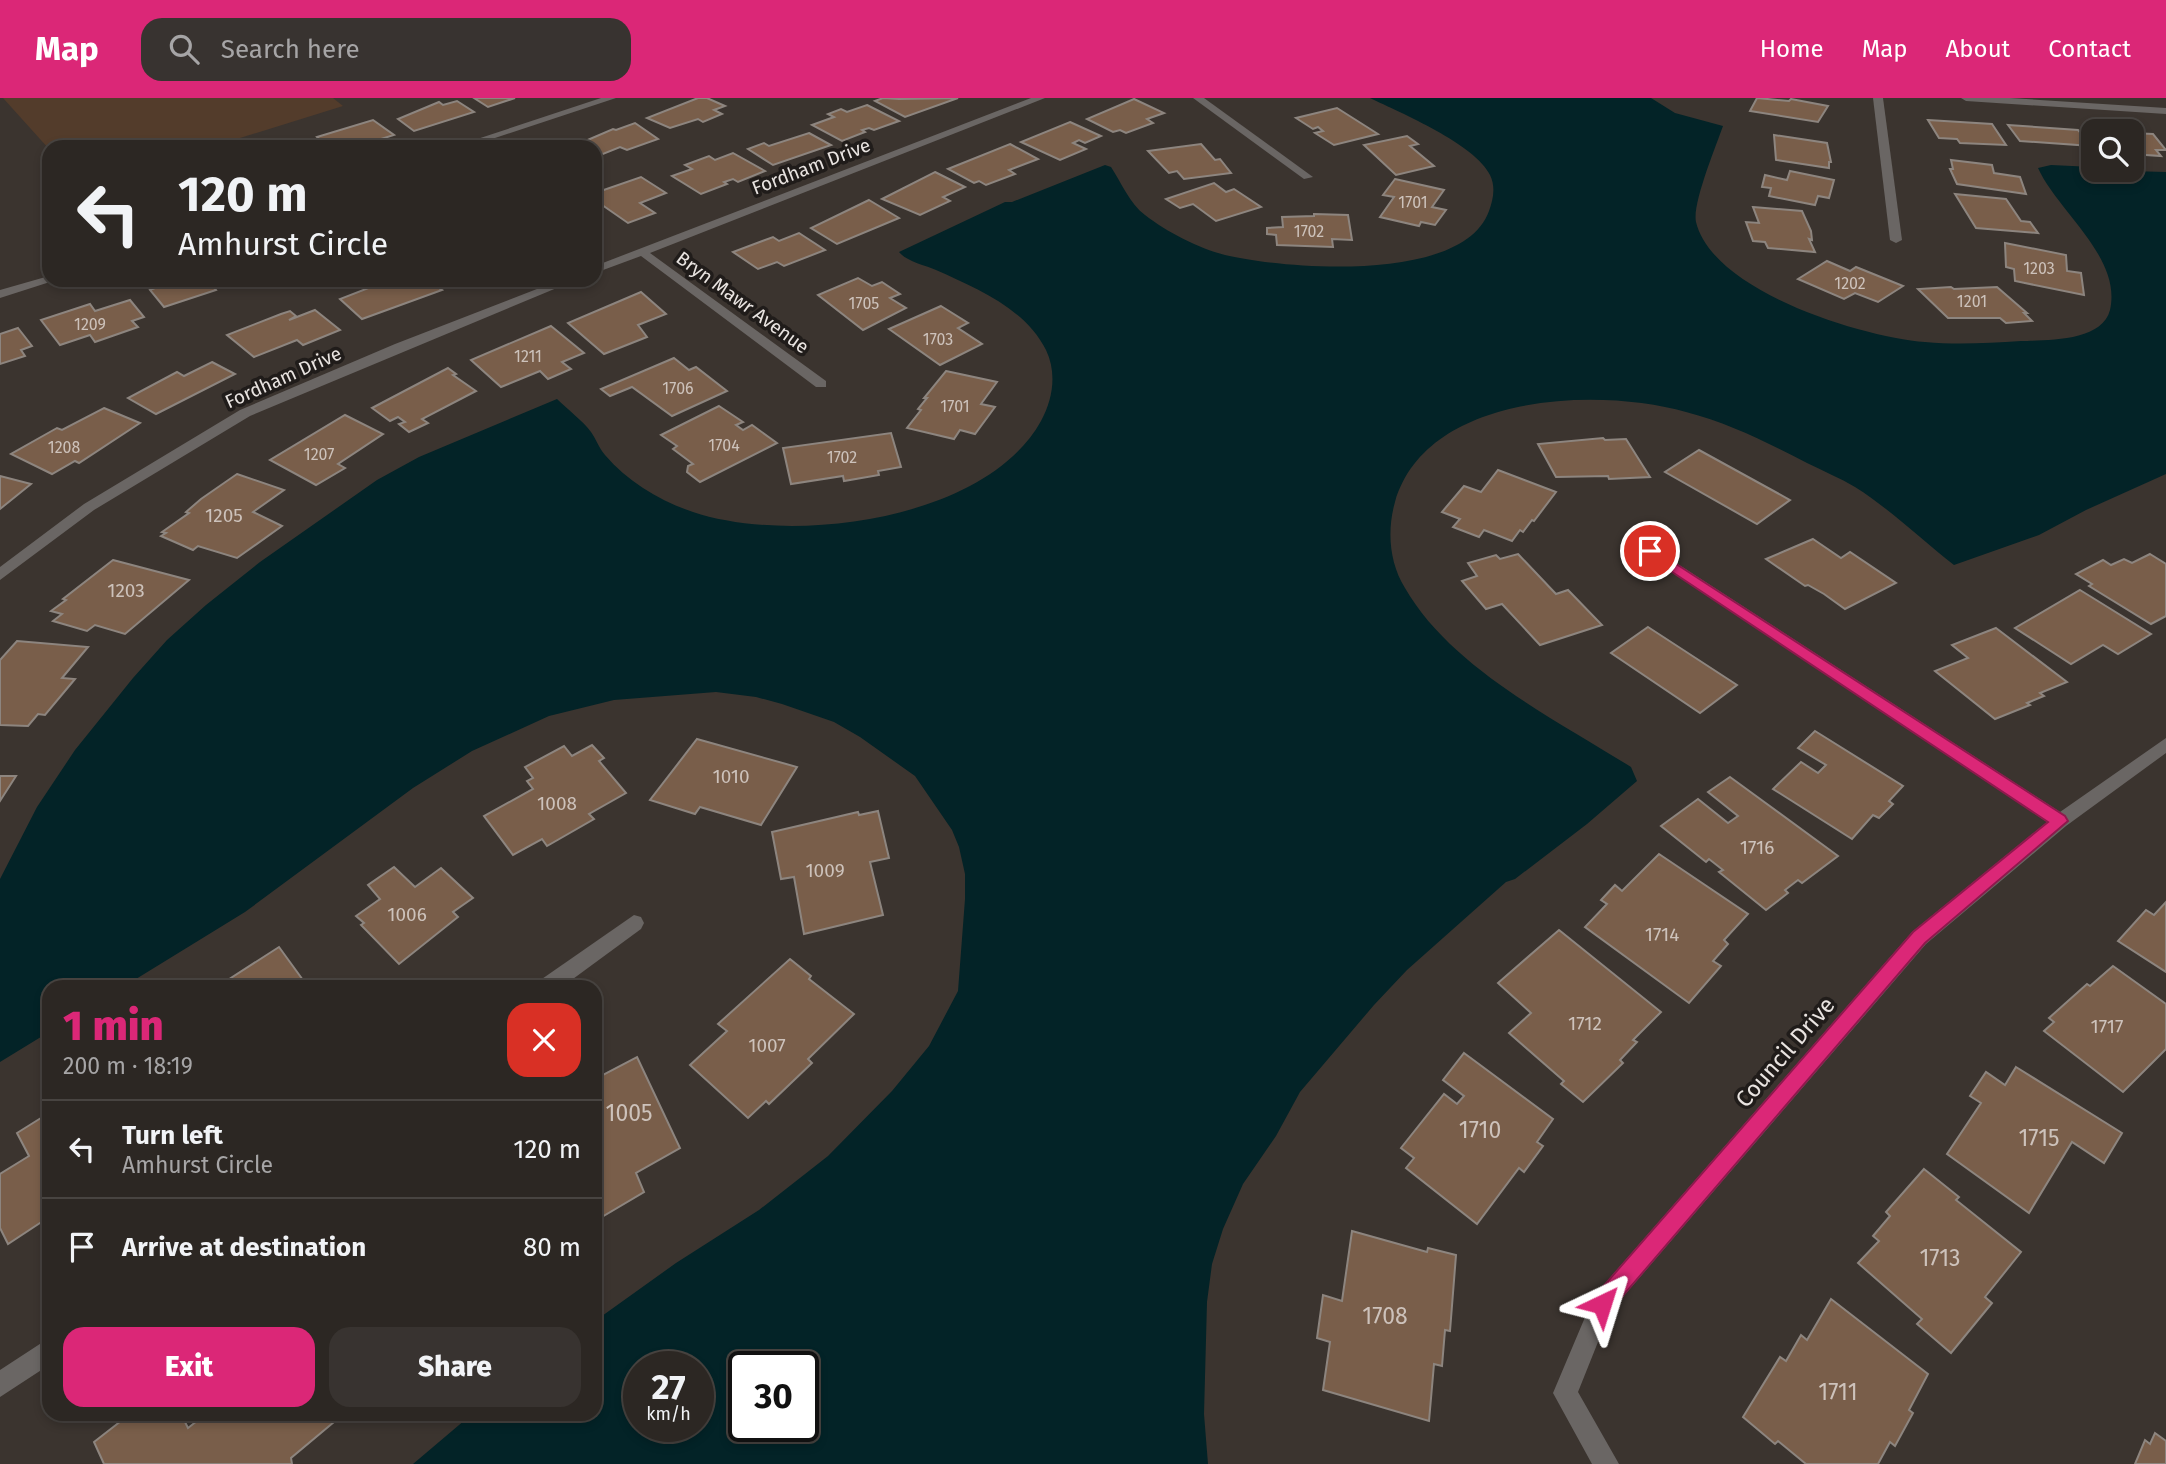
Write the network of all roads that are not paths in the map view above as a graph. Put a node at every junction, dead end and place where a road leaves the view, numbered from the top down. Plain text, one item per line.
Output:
1 (611, 98) edge
2 (1040, 98) edge
3 (1198, 98) edge
4 (1878, 98) edge
5 (1966, 98) edge
6 (2166, 111) edge
7 (480, 140) edge
8 (1308, 177) dead end
9 (1896, 240) dead end
10 (642, 252) junction
11 (602, 267) edge
12 (42, 281) edge
13 (552, 287) edge
14 (0, 294) edge
15 (821, 384) dead end
16 (1650, 551) dead end
17 (0, 575) edge
18 (2166, 744) edge
19 (2060, 821) junction
20 (634, 923) dead end
21 (556, 980) edge
22 (42, 1355) edge
23 (0, 1385) edge
24 (1606, 1464) edge

1 - 7 street
2 - 10 street, Fordham Drive
3 - 8 street
4 - 9 street
5 - 6 street
10 - 11 street, Fordham Drive
10 - 15 street, Bryn Mawr Avenue
12 - 14 street
13 - 17 street, Fordham Drive
16 - 19 street
18 - 19 street, Council Drive
19 - 24 street, Council Drive
20 - 21 street
22 - 23 street

